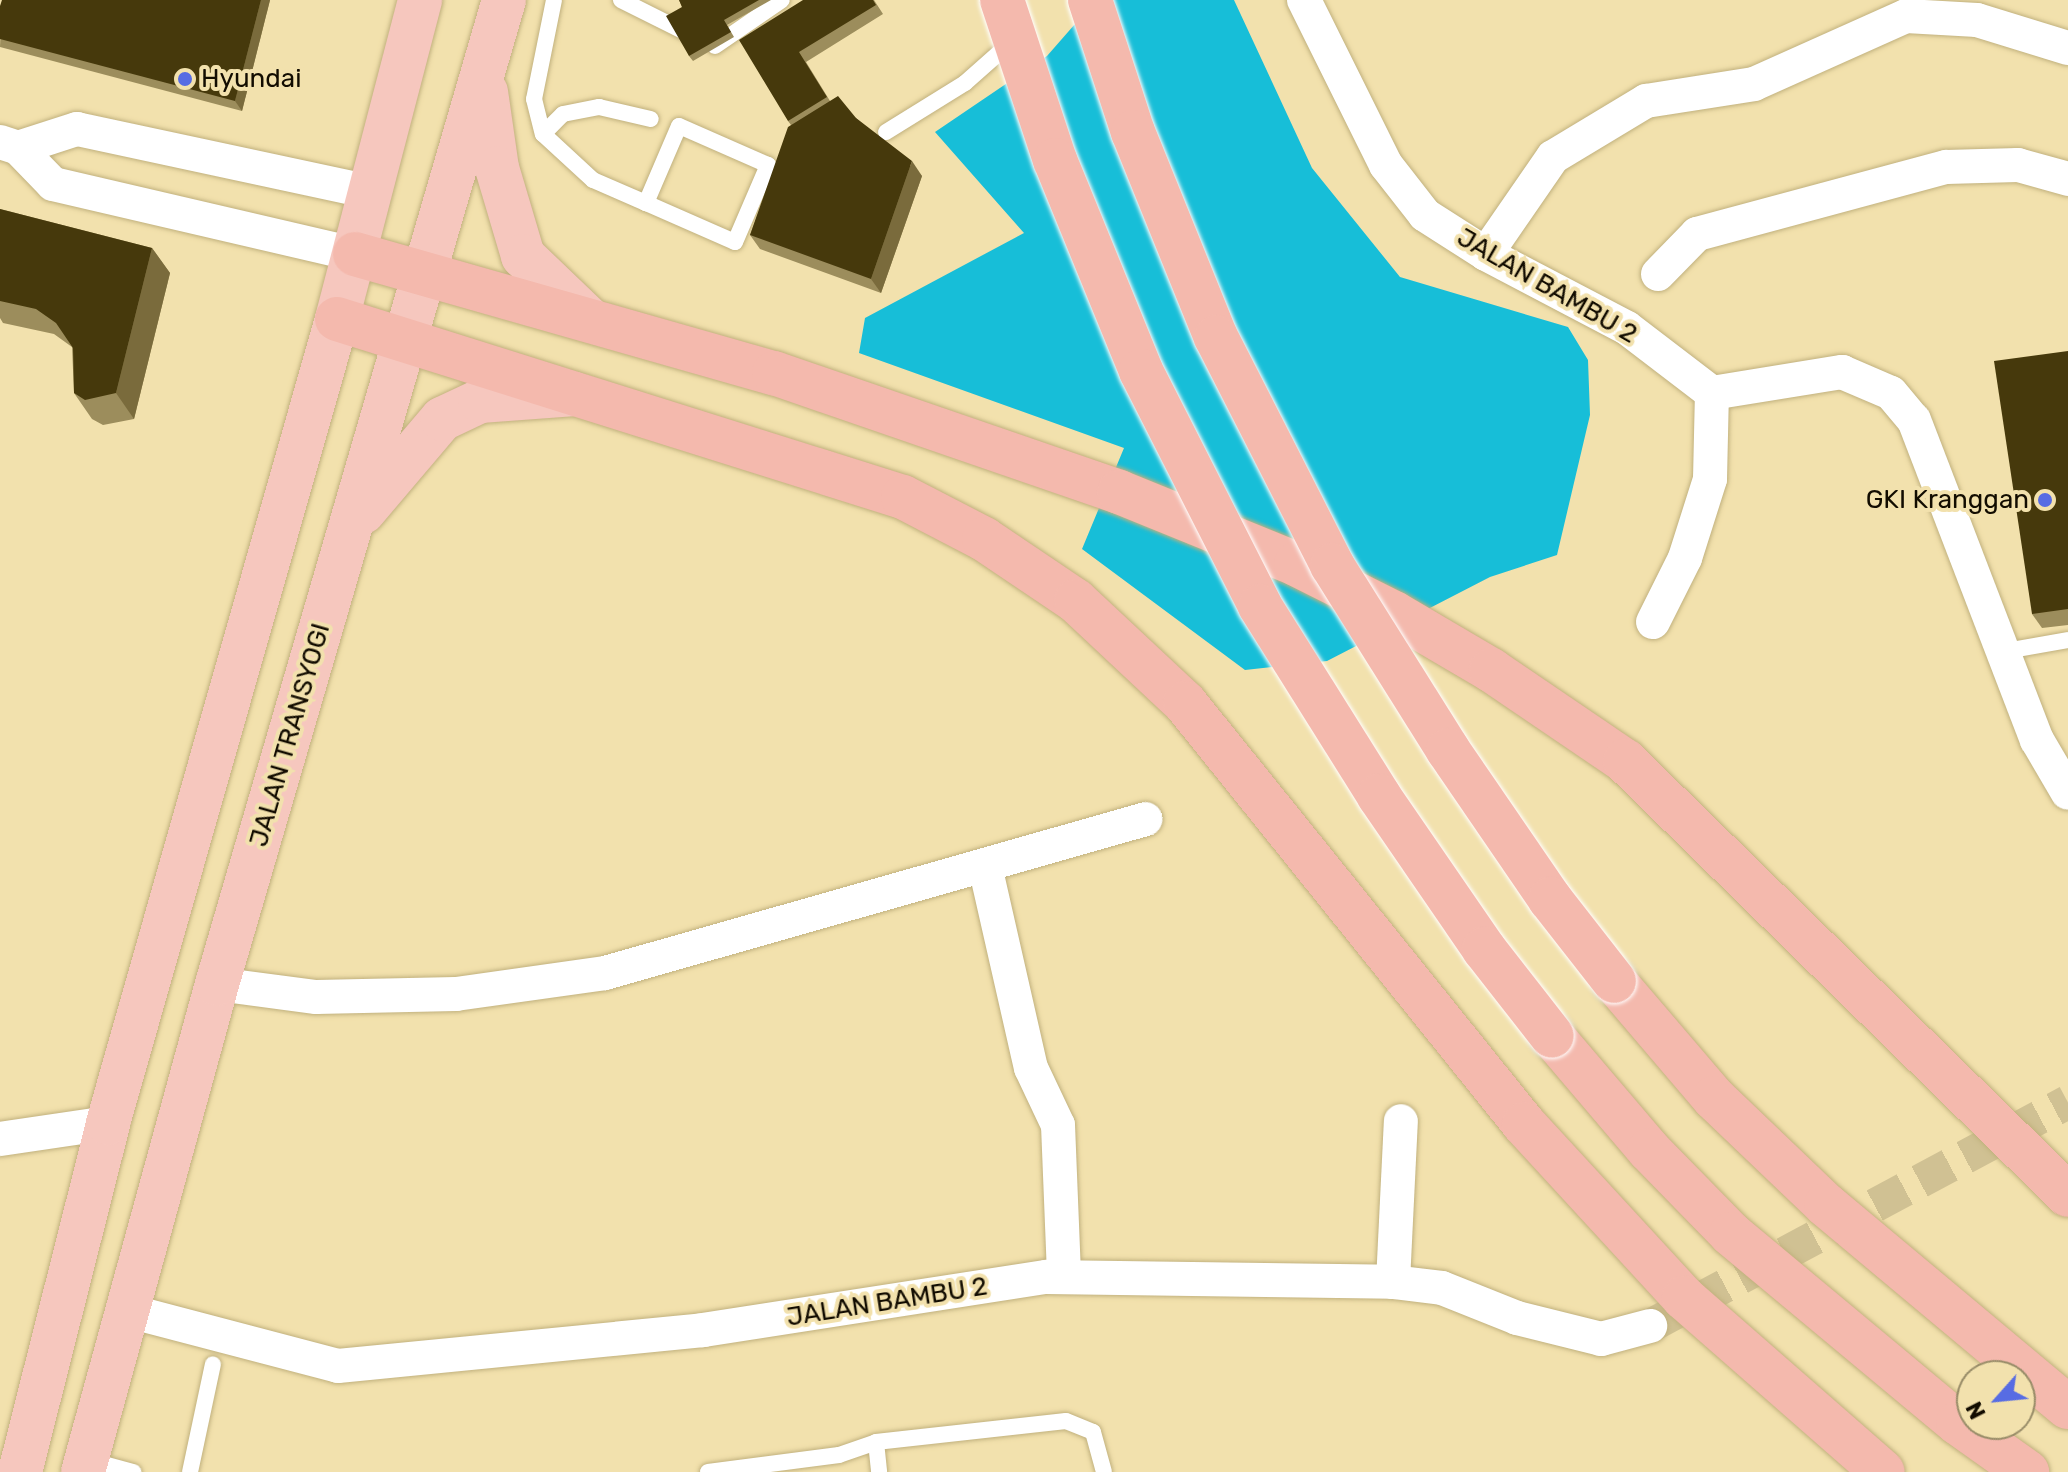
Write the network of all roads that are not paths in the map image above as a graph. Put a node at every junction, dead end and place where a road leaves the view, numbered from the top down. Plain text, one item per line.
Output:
1 (420, 0) edge
2 (504, 0) edge
3 (554, 0) edge
4 (621, 0) edge
5 (782, 0) edge
6 (1002, 0) edge
7 (1022, 0) edge
8 (1090, 0) edge
9 (1304, 0) edge
10 (2068, 48) edge
11 (484, 78) junction
12 (651, 119) dead end
13 (886, 132) dead end
14 (543, 134) junction
15 (9, 145) edge
16 (2068, 179) edge
17 (372, 192) junction
18 (646, 203) junction
19 (355, 254) junction
20 (1486, 254) junction
21 (426, 271) junction
22 (1658, 274) dead end
23 (337, 319) junction
24 (589, 319) junction
25 (404, 338) junction
26 (1712, 393) junction
27 (581, 394) junction
28 (352, 525) junction
29 (1653, 622) dead end
30 (2068, 640) edge
31 (2006, 651) junction
32 (2068, 793) edge
33 (1146, 819) dead end
34 (985, 866) junction
35 (217, 984) junction
36 (1401, 1121) dead end
37 (108, 1123) junction
38 (0, 1139) edge
39 (2068, 1195) edge
40 (1064, 1277) junction
41 (1393, 1282) junction
42 (125, 1310) junction
43 (1650, 1326) tunnel mouth
44 (213, 1364) dead end
45 (2068, 1407) edge
46 (876, 1442) junction
47 (84, 1466) edge
48 (20, 1472) edge
49 (133, 1472) edge
50 (190, 1472) edge
51 (708, 1472) edge
52 (879, 1472) edge
53 (1104, 1472) edge
54 (1883, 1472) edge
55 (2027, 1472) edge

1 - 17 highway
2 - 11 highway, JALAN TRANSYOGI
3 - 14 lane
4 - 5 lane
6 - 55 highway, bridge
7 - 13 lane
8 - 45 highway, bridge
9 - 20 street, JALAN BAMBU 2
10 - 20 street
11 - 21 highway, JALAN TRANSYOGI
11 - 24 highway
12 - 14 lane
14 - 18 lane
15 - 17 street
15 - 19 street
16 - 22 street
17 - 19 highway
18 - 18 lane
19 - 21 highway
19 - 23 highway
20 - 26 street, JALAN BAMBU 2
21 - 24 highway
21 - 25 highway, JALAN TRANSYOGI
23 - 25 highway
23 - 37 highway
24 - 39 highway, bridge
25 - 27 highway
25 - 28 highway, JALAN TRANSYOGI
26 - 29 street
26 - 31 street
27 - 28 highway
27 - 54 highway
28 - 35 highway, JALAN TRANSYOGI
30 - 31 lane
31 - 32 street
33 - 34 street
34 - 35 street
34 - 40 street
35 - 42 highway, JALAN TRANSYOGI
36 - 41 street
37 - 38 street
37 - 48 highway
40 - 41 street, JALAN BAMBU 2
40 - 42 street, JALAN BAMBU 2
41 - 43 street, JALAN BAMBU 2
42 - 47 highway, JALAN TRANSYOGI
44 - 50 lane
46 - 51 lane
46 - 52 lane
46 - 53 lane
47 - 49 lane

